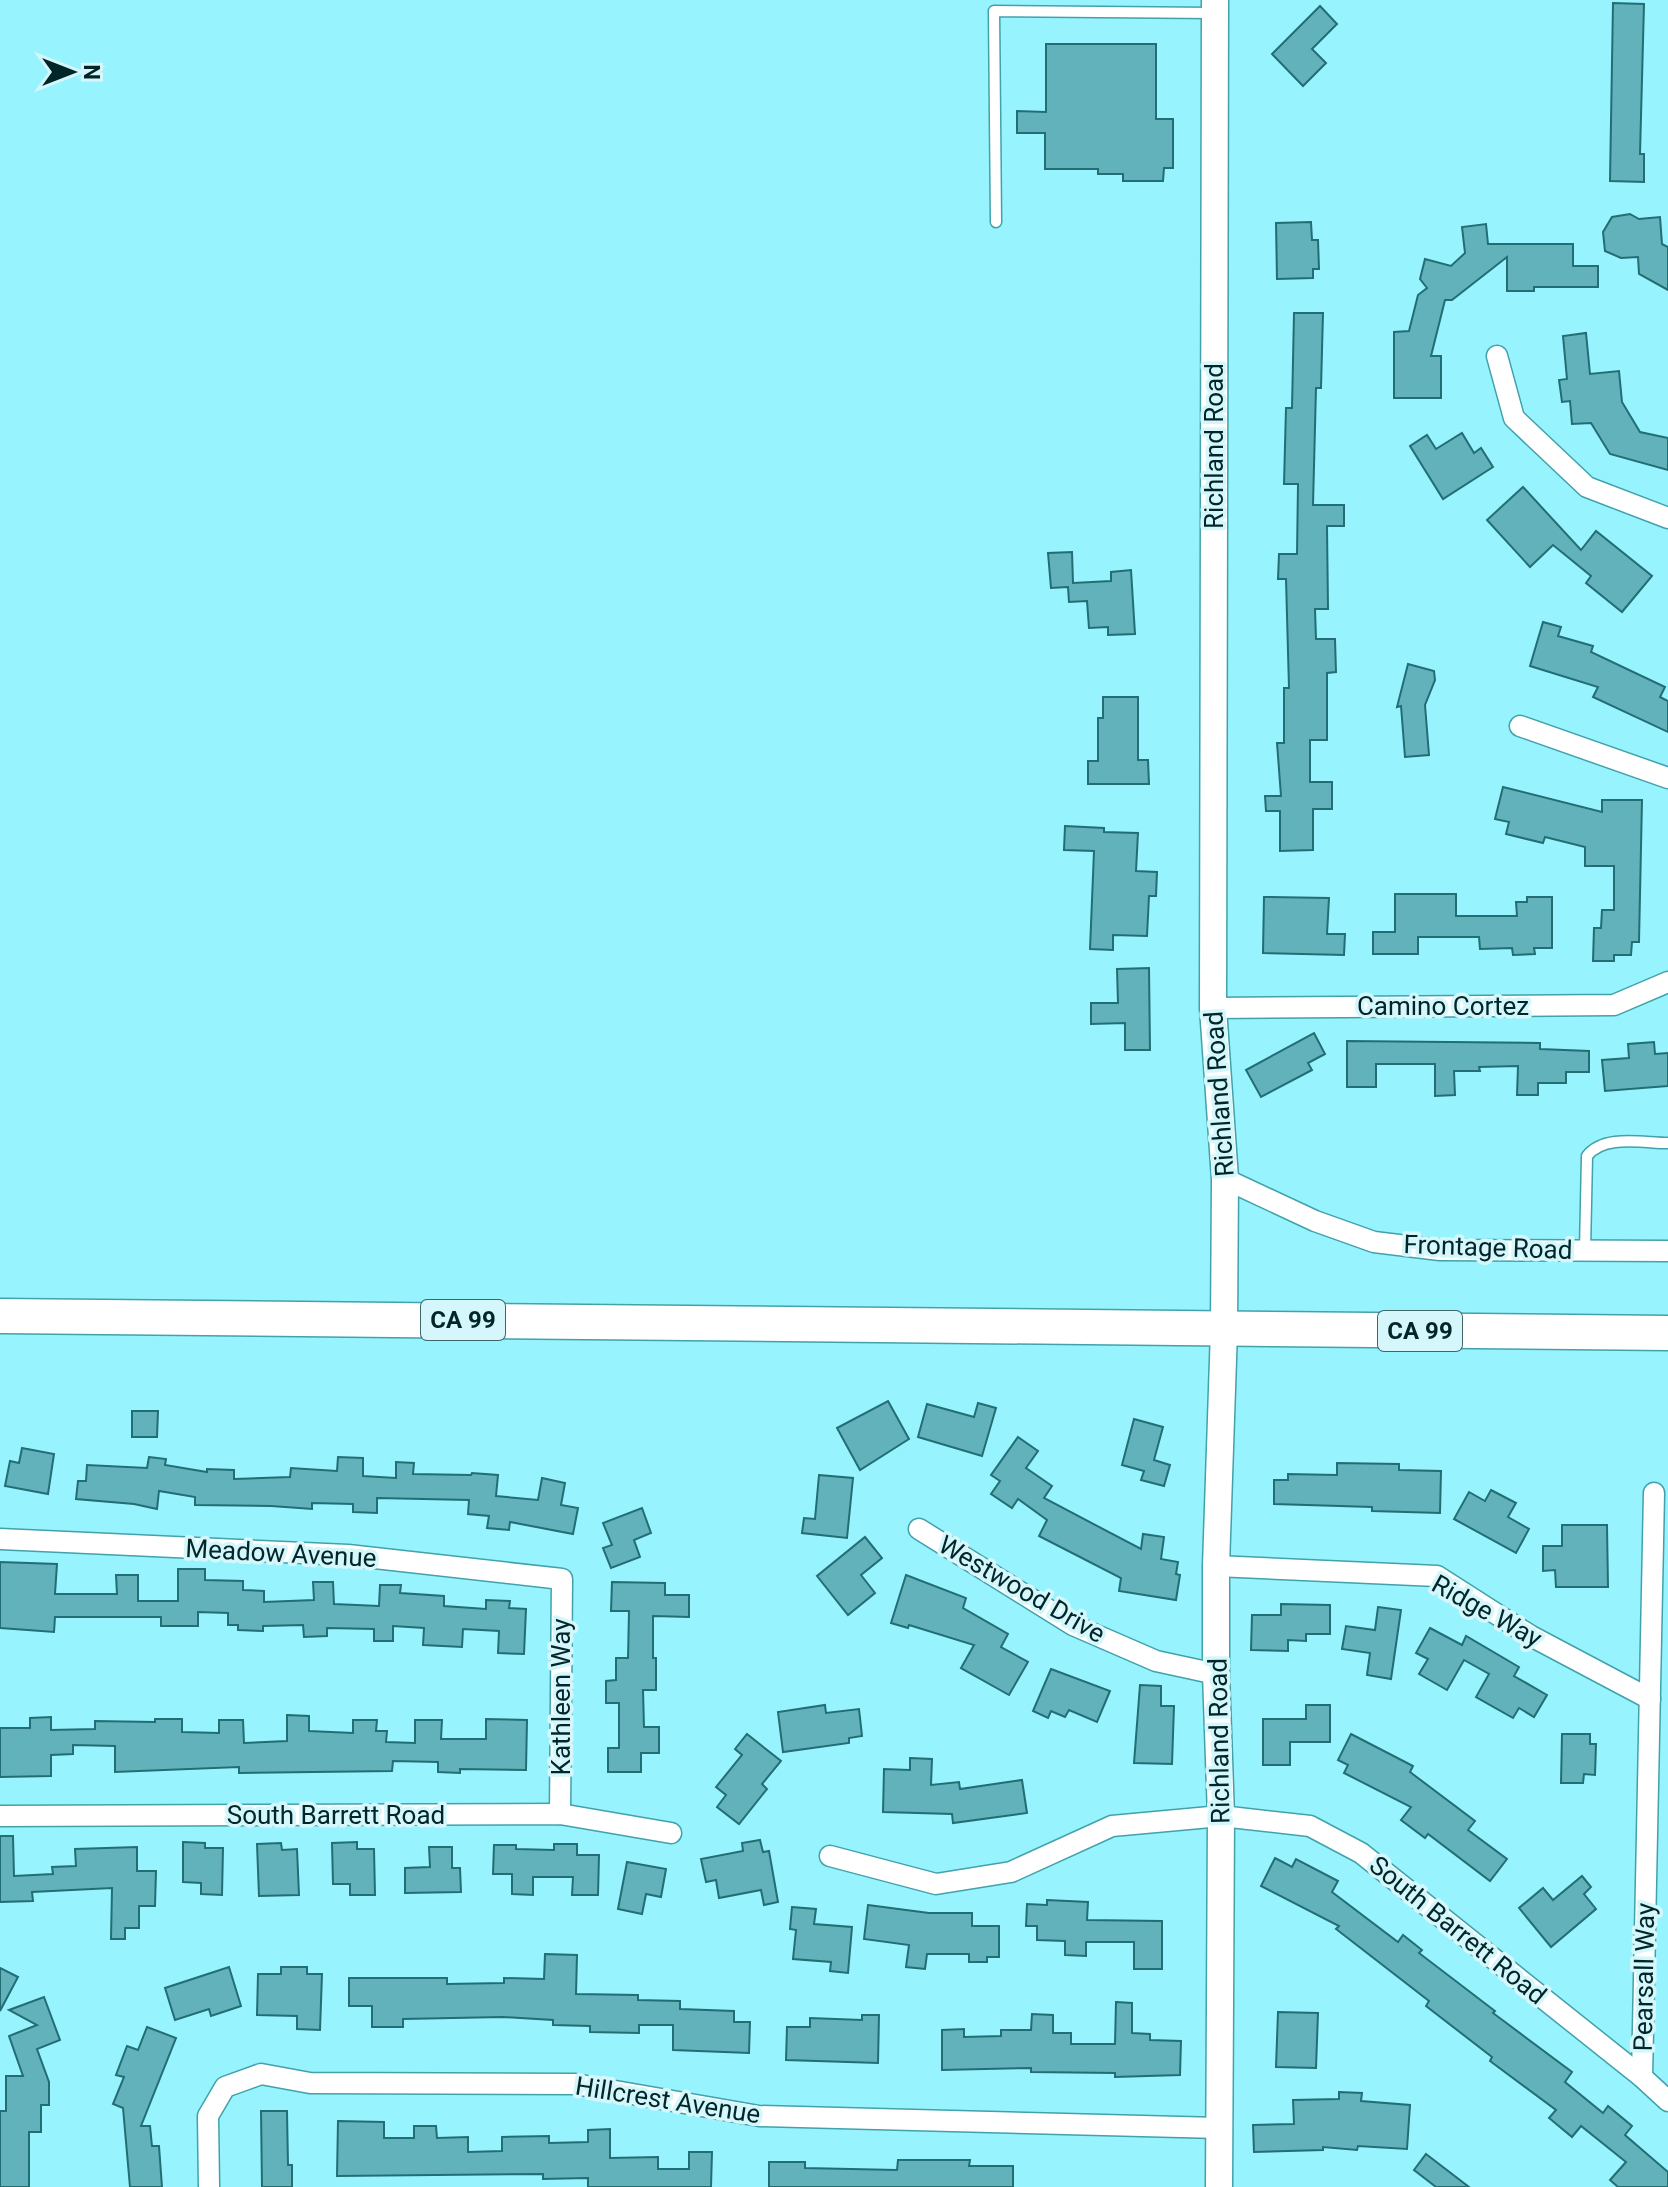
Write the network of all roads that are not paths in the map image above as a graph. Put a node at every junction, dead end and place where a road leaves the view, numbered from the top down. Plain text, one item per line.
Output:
1 (1215, 6) edge
2 (996, 222) dead end
3 (1497, 356) dead end
4 (1668, 518) edge
5 (1520, 726) dead end
6 (1668, 778) edge
7 (1668, 982) edge
8 (1213, 1008) junction
9 (1668, 1143) edge
10 (1225, 1179) junction
11 (1585, 1250) junction
12 (1668, 1251) edge
13 (0, 1316) edge
14 (1224, 1330) junction
15 (1668, 1333) edge
16 (1654, 1493) dead end
17 (919, 1529) dead end
18 (0, 1539) edge
19 (1216, 1566) junction
20 (562, 1579) joint
21 (1216, 1674) junction
22 (1650, 1699) junction
23 (560, 1814) junction
24 (0, 1816) edge
25 (1221, 1816) junction
26 (671, 1833) dead end
27 (830, 1856) dead end
28 (1642, 2077) junction
29 (1668, 2101) edge
30 (1219, 2128) junction
31 (209, 2187) edge
32 (1219, 2187) edge

1 - 2 lane
1 - 8 street, Richland Road
3 - 4 street
5 - 6 street
7 - 8 street, Camino Cortez
8 - 10 street, Richland Road
9 - 11 lane
10 - 11 street, Frontage Road
10 - 14 street, Richland Road
11 - 12 street, Frontage Road
13 - 14 highway, CA 99
14 - 15 highway, CA 99
14 - 19 street, Richland Road
16 - 22 street, Pearsall Way
17 - 21 street, Westwood Drive
18 - 20 street, Meadow Avenue
19 - 21 street, Richland Road
19 - 22 street, Ridge Way
20 - 23 street, Kathleen Way
21 - 25 street, Richland Road
22 - 28 street, Pearsall Way
23 - 24 street, South Barrett Road
23 - 26 street, South Barrett Road
25 - 27 street, South Barrett Road
25 - 28 street, South Barrett Road
25 - 30 street, Richland Road
28 - 29 street, South Barrett Road
30 - 31 street, Hillcrest Avenue
30 - 32 street, Richland Road

